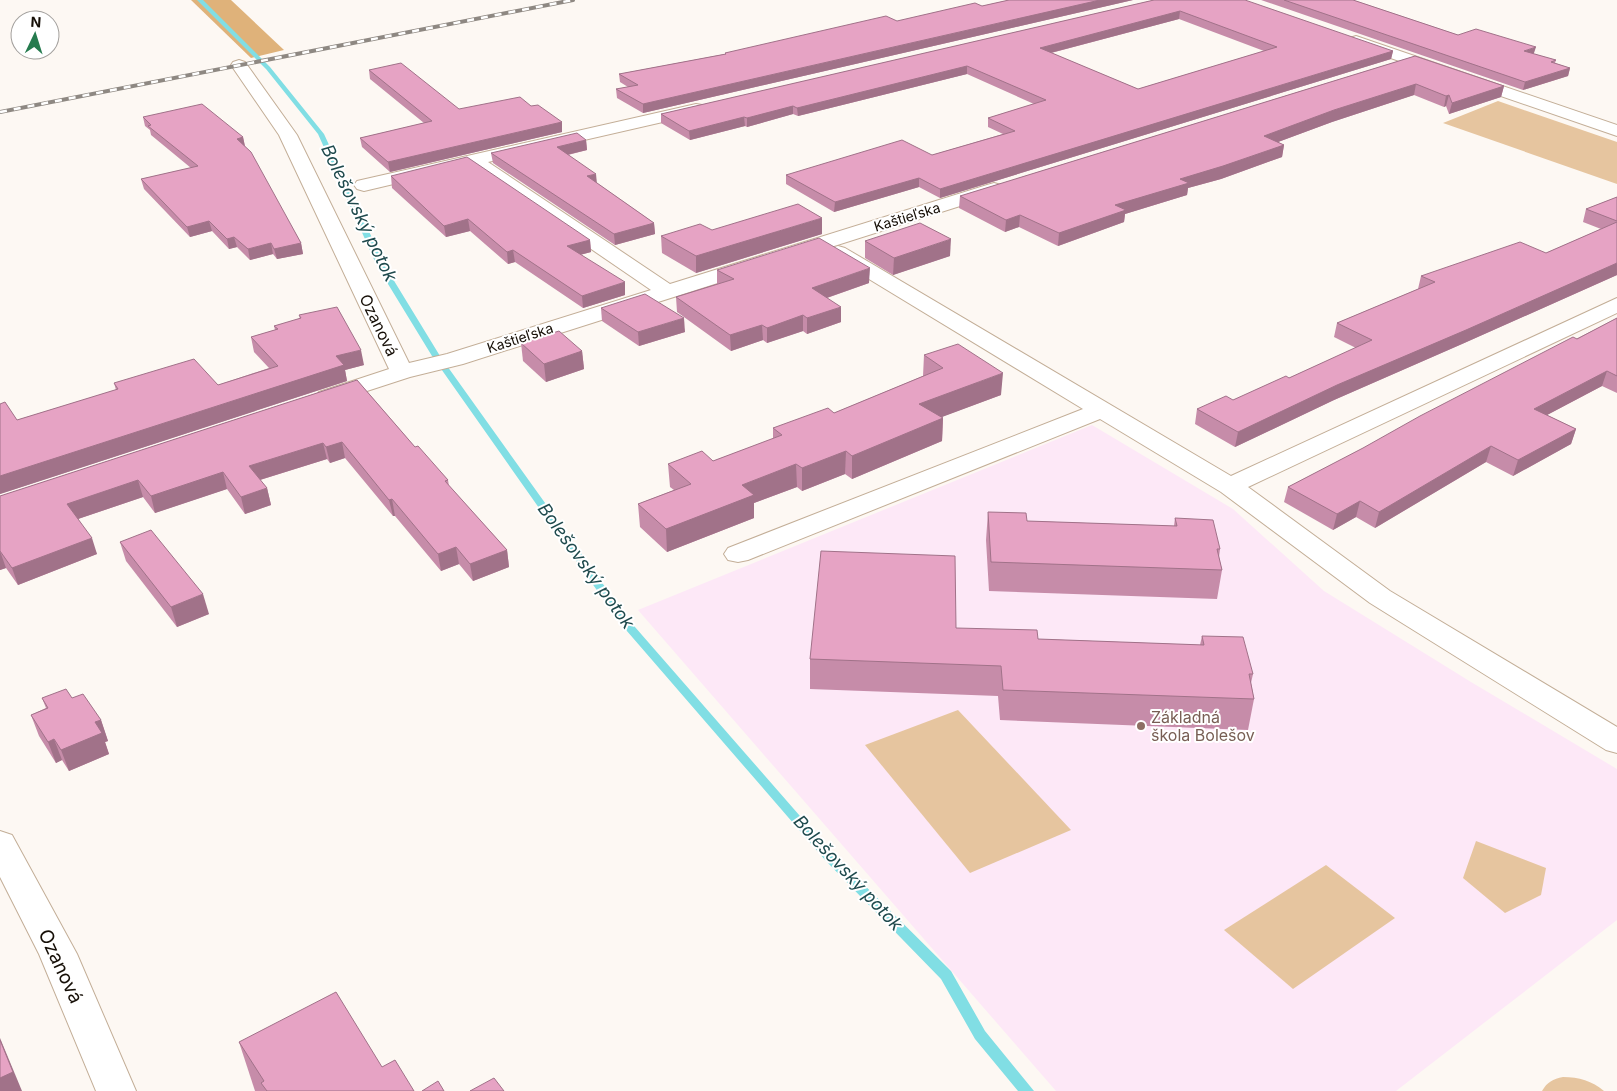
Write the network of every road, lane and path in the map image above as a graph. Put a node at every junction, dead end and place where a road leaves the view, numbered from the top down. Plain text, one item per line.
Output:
1 (1340, 35) edge
2 (1411, 60) junction
3 (239, 65) dead end
4 (1383, 69) edge
5 (716, 104) edge
6 (1617, 132) edge
7 (474, 161) junction
8 (1012, 184) edge
9 (364, 185) dead end
10 (822, 243) junction
11 (666, 291) junction
12 (1617, 305) edge
13 (402, 372) junction
14 (310, 403) edge
15 (1101, 410) junction
16 (1230, 486) junction
17 (738, 554) dead end
18 (1617, 742) edge
19 (0, 844) edge
20 (116, 1091) edge

1 - 2 street
2 - 4 street
2 - 6 street
3 - 13 street, Ozanová
5 - 7 street
7 - 9 street
7 - 11 street
8 - 10 street, Kaštieľska
10 - 11 street, Kaštieľska
10 - 15 street
11 - 13 street, Kaštieľska
12 - 16 street
13 - 14 street, Ozanová
15 - 16 street
15 - 17 street
16 - 18 street
19 - 20 street, Ozanová

